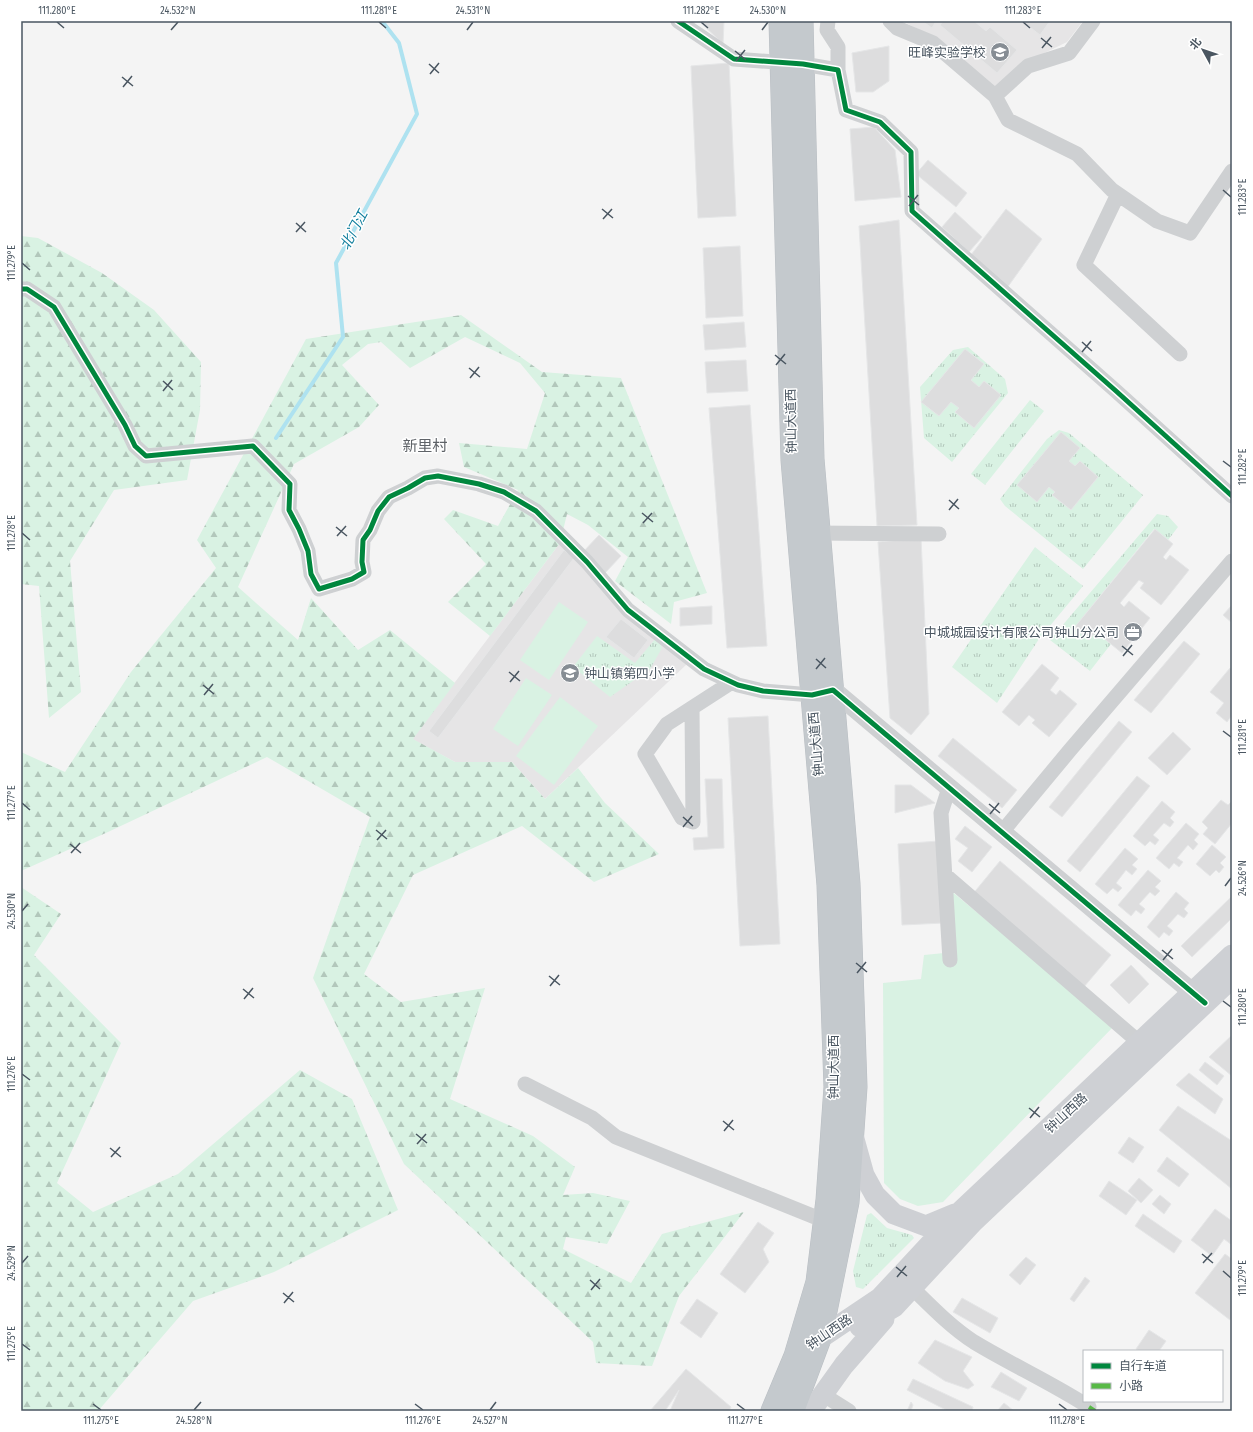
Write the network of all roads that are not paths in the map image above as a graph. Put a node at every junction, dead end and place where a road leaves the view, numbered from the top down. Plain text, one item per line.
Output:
1 (678, 21) edge
2 (780, 21) edge
3 (802, 21) edge
4 (828, 21) edge
5 (890, 21) edge
6 (1092, 21) edge
7 (781, 64) junction
8 (803, 64) junction
9 (838, 70) junction
10 (995, 96) junction
11 (1232, 171) edge
12 (1118, 194) junction
13 (21, 289) edge
14 (1180, 354) dead end
15 (1232, 496) edge
16 (798, 533) junction
17 (819, 533) junction
18 (939, 534) dead end
19 (1232, 561) edge
20 (732, 682) junction
21 (833, 690) junction
22 (812, 695) junction
23 (692, 708) junction
24 (949, 788) junction
25 (1002, 832) junction
26 (945, 875) junction
27 (1232, 955) edge
28 (950, 960) dead end
29 (1232, 978) edge
30 (1199, 998) junction
31 (1140, 1043) junction
32 (525, 1084) dead end
33 (853, 1136) junction
34 (961, 1211) junction
35 (824, 1221) junction
36 (906, 1282) junction
37 (894, 1308) junction
38 (810, 1349) junction
39 (816, 1403) edge
40 (1089, 1407) dead end
41 (772, 1411) edge
42 (793, 1411) edge
43 (849, 1411) edge

1 - 7 street
2 - 7 highway, 钟山大道西
3 - 8 highway, 钟山大道西
4 - 9 street
5 - 10 street
6 - 10 street
7 - 8 street
7 - 16 highway, 钟山大道西
8 - 9 street
8 - 17 highway, 钟山大道西
9 - 15 street
10 - 12 street
11 - 12 street
12 - 14 street
13 - 20 street
16 - 17 street
16 - 22 highway, 钟山大道西
17 - 18 street
17 - 21 highway, 钟山大道西
19 - 25 street
20 - 22 street
20 - 23 street
21 - 22 street
21 - 24 street
21 - 33 highway, 钟山大道西
22 - 35 highway, 钟山大道西
23 - 23 street
24 - 25 street
24 - 26 street
25 - 30 street
26 - 28 street
26 - 31 street
27 - 30 main road, 钟山西路
29 - 30 main road, 钟山西路
30 - 31 main road, 钟山西路
30 - 36 main road, 钟山西路
31 - 34 main road, 钟山西路
32 - 35 street
33 - 34 main road
33 - 38 highway, 钟山大道西
34 - 36 main road, 钟山西路
35 - 38 highway, 钟山大道西
36 - 37 main road, 钟山西路
36 - 38 main road, 钟山西路
36 - 40 street
37 - 38 main road, 钟山西路
37 - 39 main road
38 - 41 highway, 钟山大道西
38 - 42 highway, 钟山大道西
39 - 43 street

